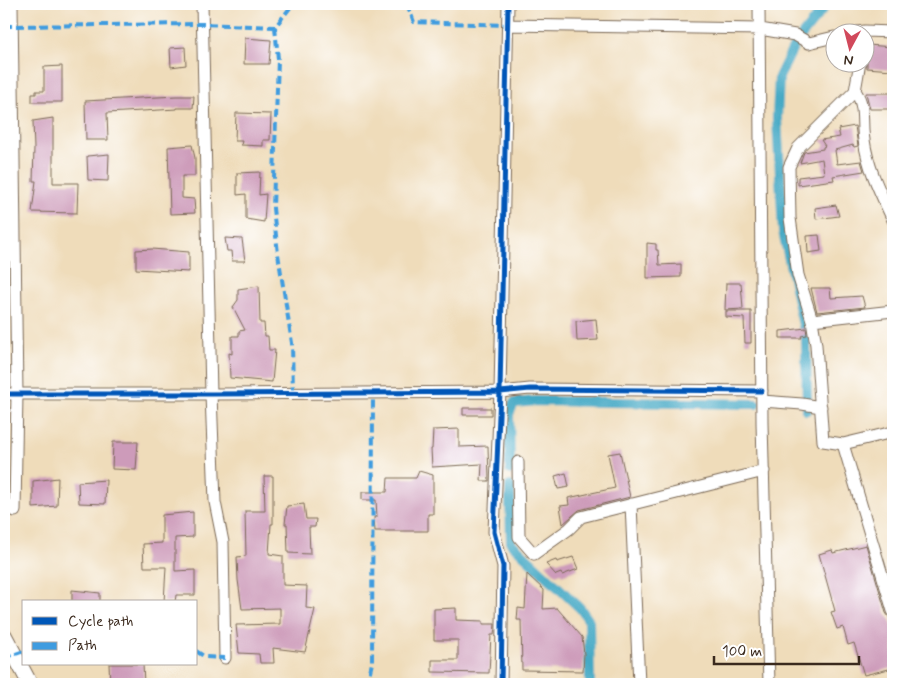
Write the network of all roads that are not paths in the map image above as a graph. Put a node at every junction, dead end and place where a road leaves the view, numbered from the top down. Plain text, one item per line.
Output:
1 (12, 4) edge
2 (202, 4) edge
3 (508, 4) edge
4 (759, 4) edge
5 (508, 26) junction
6 (760, 29) junction
7 (893, 32) edge
8 (874, 33) edge
9 (824, 39) edge
10 (858, 72) edge
11 (855, 91) junction
12 (893, 220) edge
13 (893, 311) edge
14 (812, 320) junction
15 (500, 392) junction
16 (4, 394) edge
17 (17, 394) junction
18 (211, 394) junction
19 (762, 396) junction
20 (812, 405) junction
21 (893, 432) edge
22 (843, 444) junction
23 (518, 462) dead end
24 (764, 471) junction
25 (497, 478) junction
26 (518, 478) junction
27 (631, 504) junction
28 (15, 511) dead end
29 (893, 611) edge
30 (4, 635) edge
31 (225, 658) dead end
32 (30, 684) edge
33 (501, 684) edge
34 (639, 684) edge
35 (769, 684) edge

1 - 17 street
2 - 18 street
3 - 5 street
4 - 6 street
5 - 6 street
5 - 15 street
6 - 9 street
6 - 19 street
7 - 8 street
10 - 11 street
11 - 12 street
11 - 14 street
13 - 14 street
14 - 20 street
15 - 18 street
15 - 19 street
15 - 25 street
16 - 17 street
17 - 18 street
17 - 28 street
18 - 31 street
19 - 20 street
19 - 24 street
20 - 22 street
21 - 22 street
22 - 29 street
23 - 26 street
24 - 27 street
24 - 35 street
25 - 26 street
25 - 33 street
26 - 27 street
27 - 34 street
30 - 32 main road

